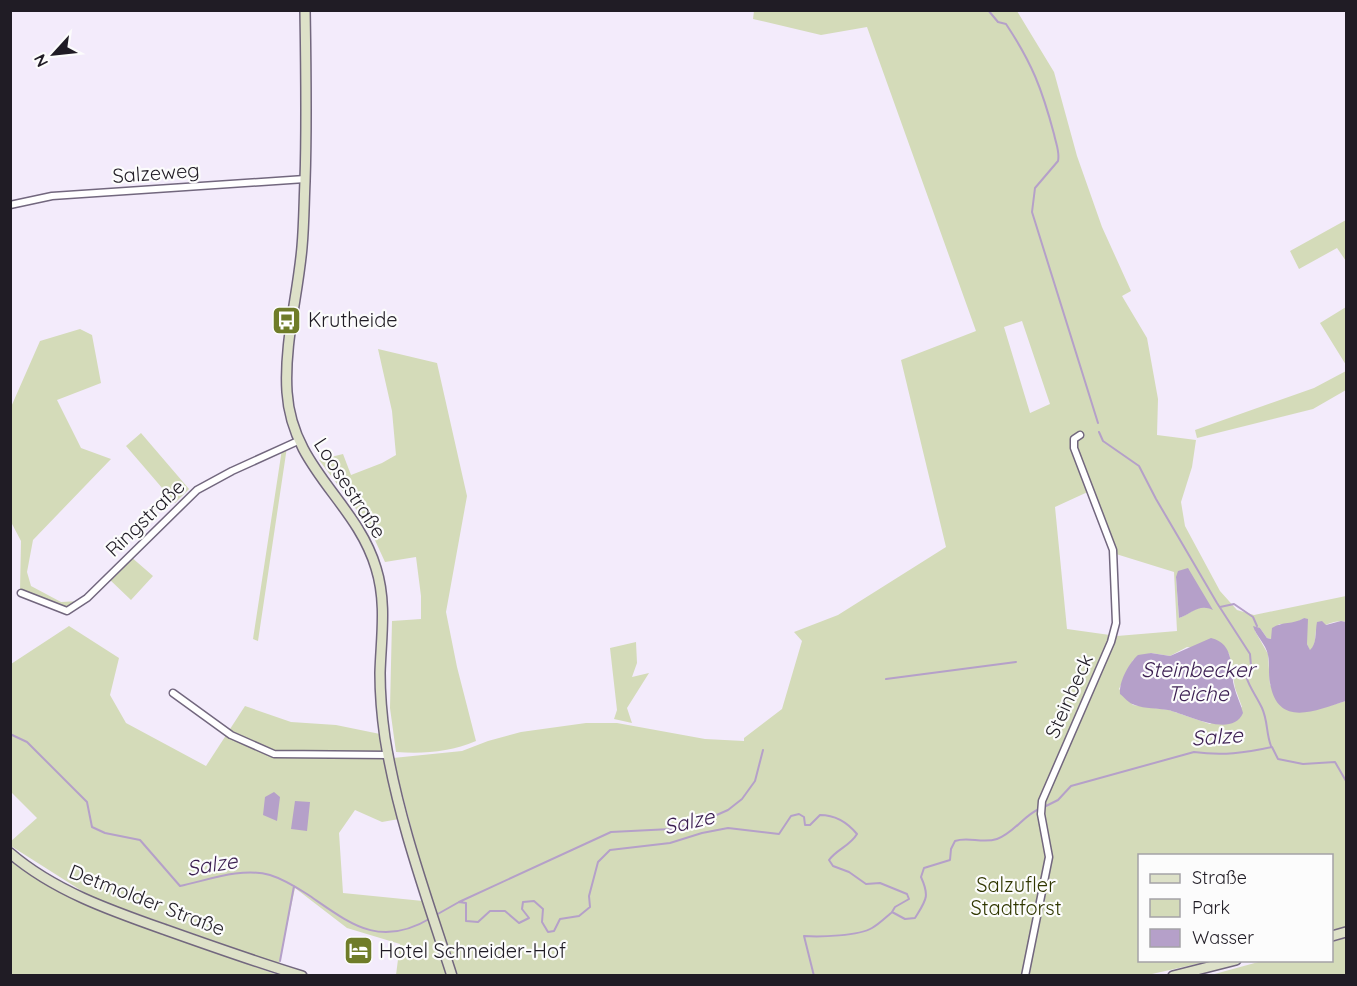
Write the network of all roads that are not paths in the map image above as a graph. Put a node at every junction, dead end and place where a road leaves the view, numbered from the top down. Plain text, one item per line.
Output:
1 (305, 10) edge
2 (305, 179) junction
3 (10, 205) edge
4 (1080, 435) dead end
5 (298, 441) junction
6 (21, 593) dead end
7 (173, 693) dead end
8 (389, 755) junction
9 (10, 853) edge
10 (1228, 962) edge
11 (302, 975) edge
12 (452, 975) edge
13 (1025, 975) edge
14 (1173, 975) edge

1 - 2 street, Loosestraße
2 - 3 street, Salzeweg
2 - 5 street, Loosestraße
4 - 13 street, Steinbeck
5 - 6 street, Ringstraße
5 - 8 street, Loosestraße
7 - 8 street
8 - 12 street, Loosestraße
9 - 11 street, Detmolder Straße
10 - 14 street

